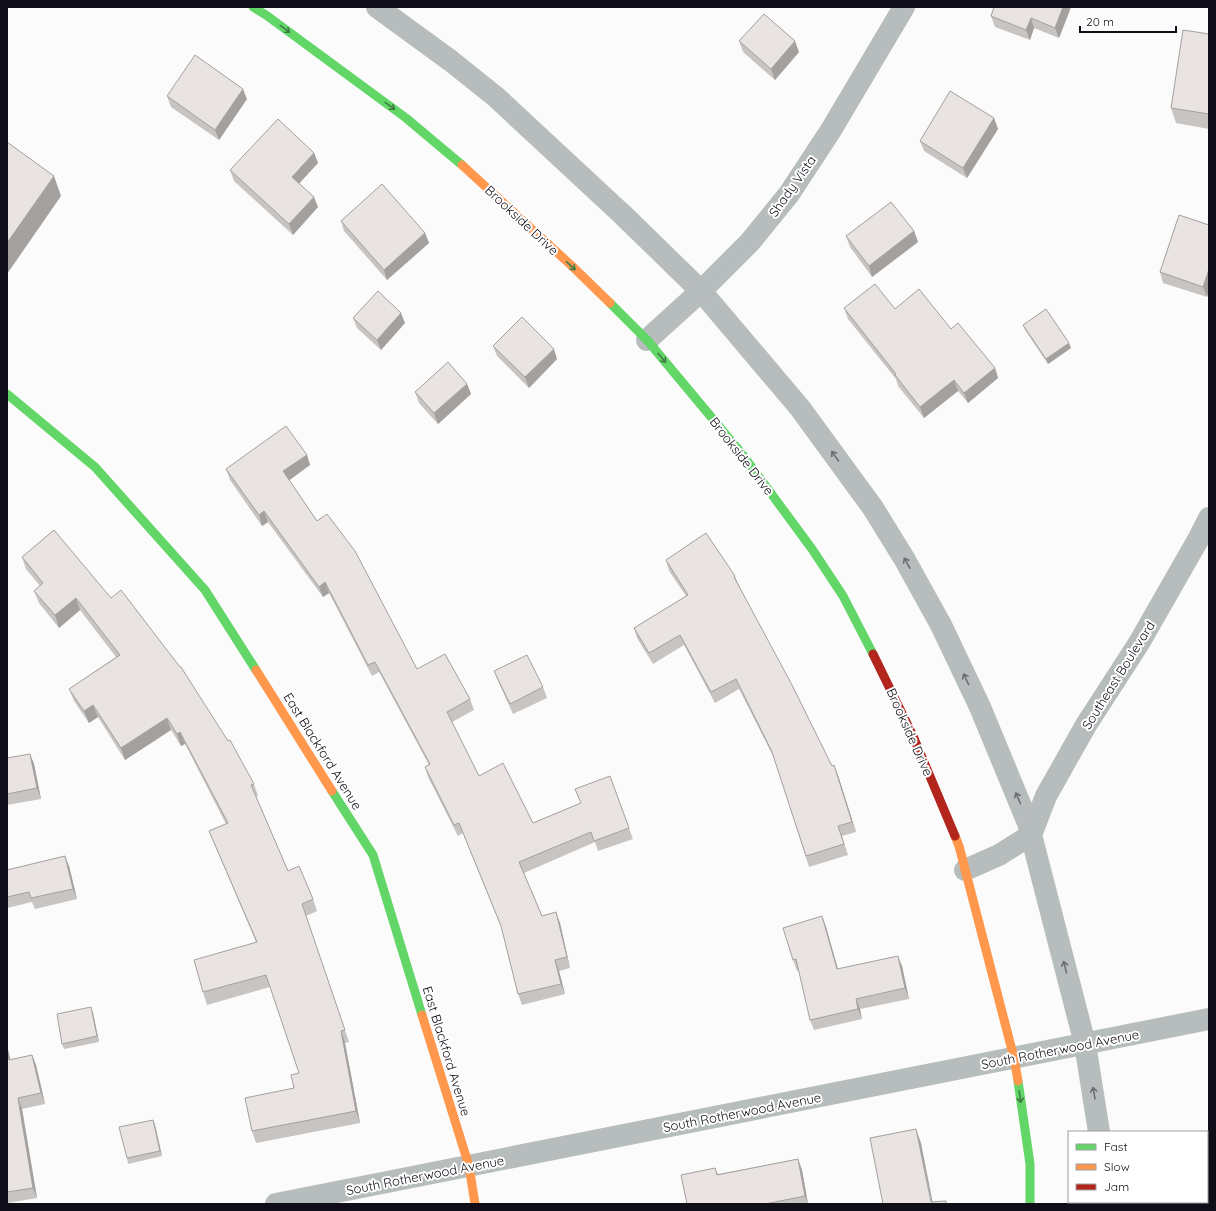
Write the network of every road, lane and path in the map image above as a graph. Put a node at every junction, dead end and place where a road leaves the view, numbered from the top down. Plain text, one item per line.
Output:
1 (253, 7) edge
2 (378, 7) edge
3 (904, 7) edge
4 (701, 291) junction
5 (647, 340) junction
6 (7, 394) edge
7 (1209, 518) edge
8 (1031, 835) junction
9 (965, 870) junction
10 (1209, 1019) edge
11 (1085, 1044) junction
12 (1014, 1058) junction
13 (1099, 1131) edge
14 (469, 1166) junction
15 (276, 1204) edge
16 (475, 1204) edge
17 (1030, 1204) edge

1 -> 5 street, Brookside Drive
2 - 4 street
3 - 4 street, Shady Vista
4 - 5 street, Shady Vista
8 -> 4 street
5 -> 9 street, Brookside Drive
6 - 14 street, East Blackford Avenue
7 - 8 street, Southeast Boulevard
8 - 9 street
11 -> 8 street
9 - 12 street, Brookside Drive
10 - 11 street, South Rotherwood Avenue
11 - 12 street, South Rotherwood Avenue
13 -> 11 street
12 - 14 street, South Rotherwood Avenue
12 -> 17 street
14 - 15 street, South Rotherwood Avenue
14 - 16 street, East Blackford Avenue

